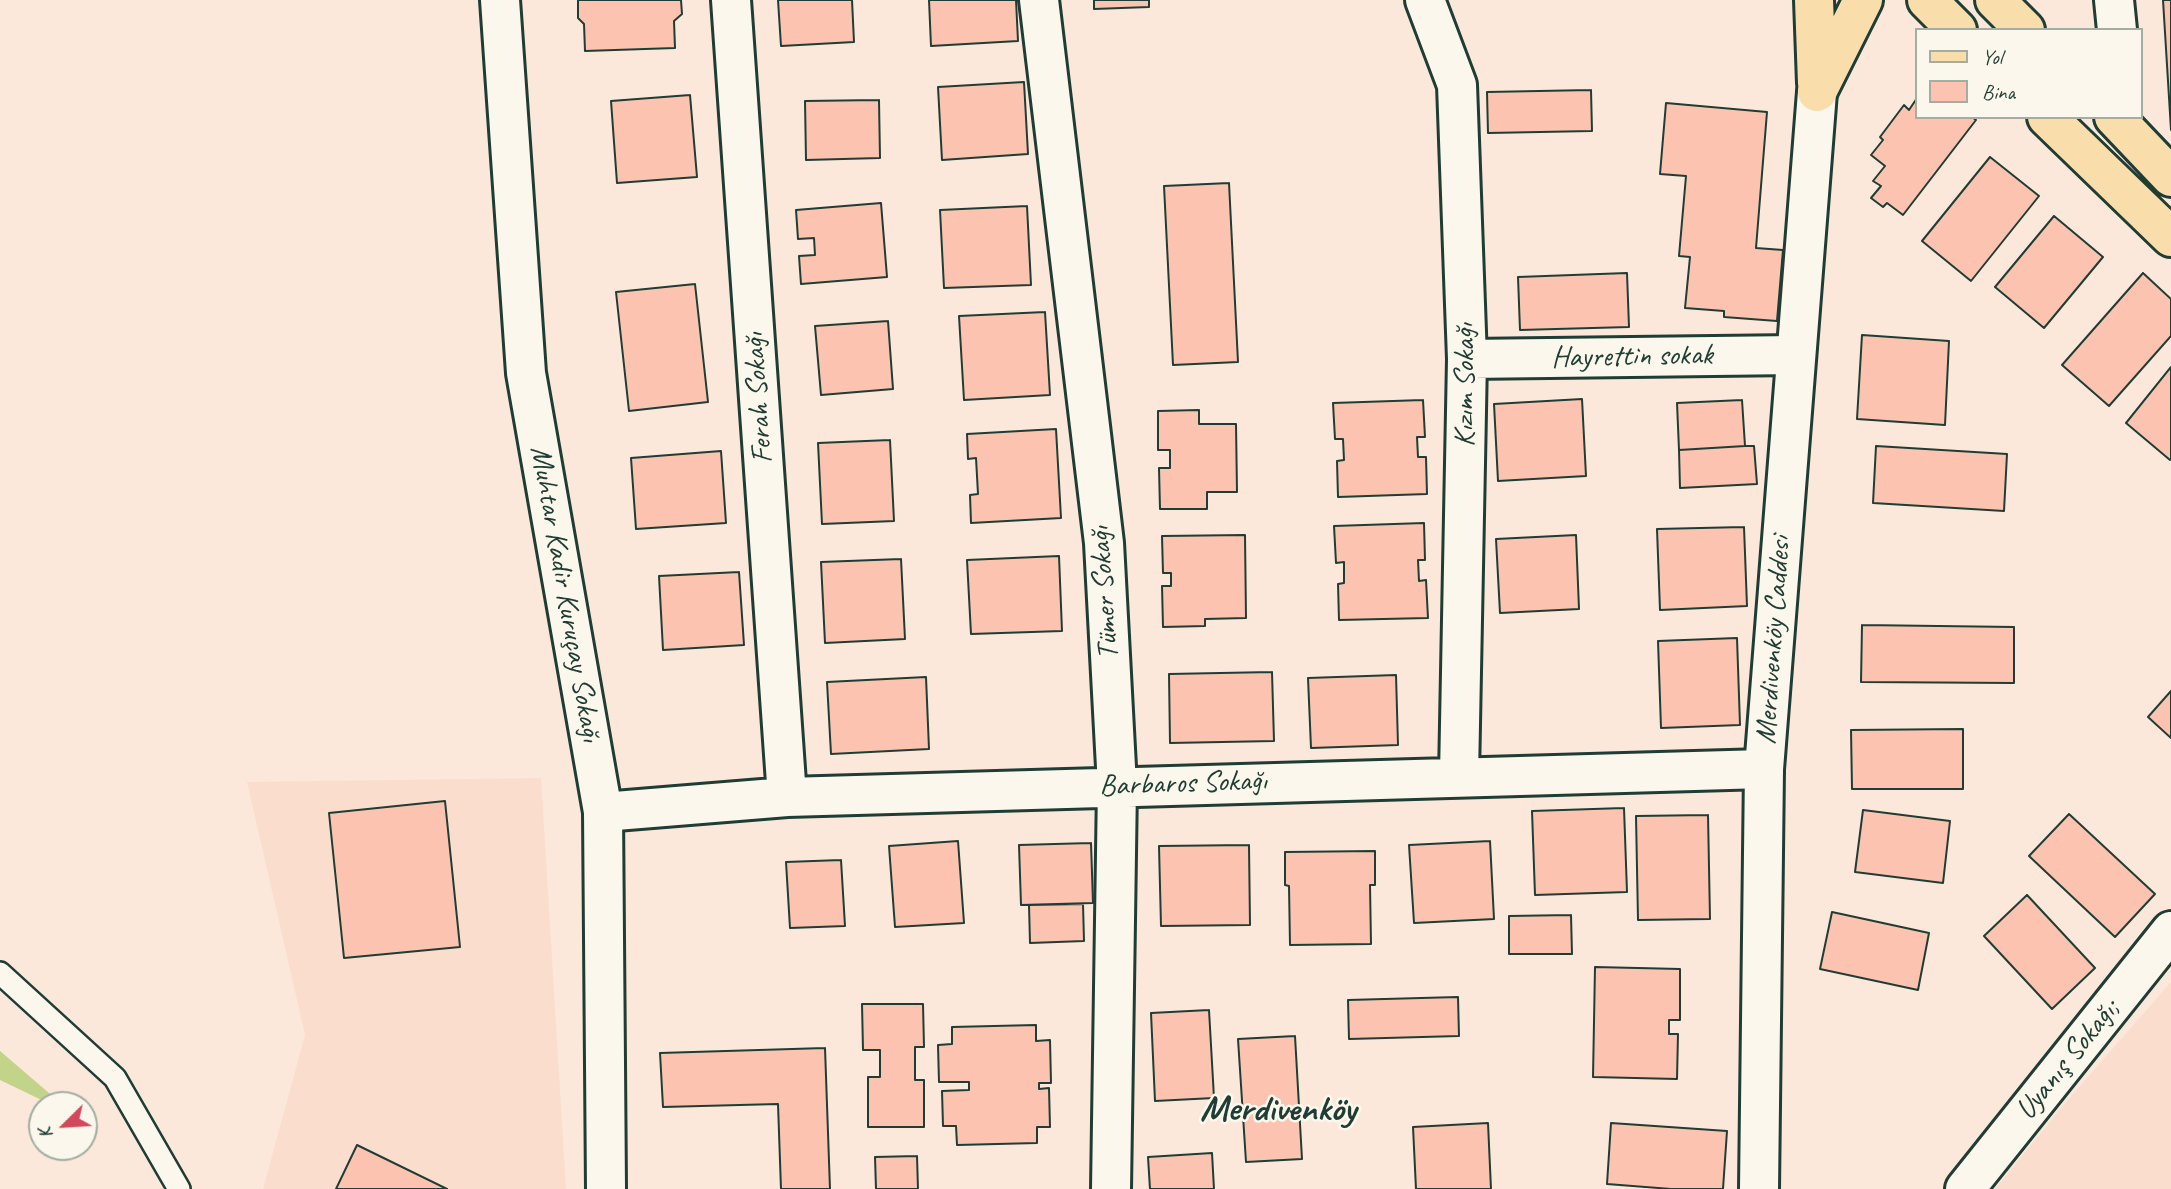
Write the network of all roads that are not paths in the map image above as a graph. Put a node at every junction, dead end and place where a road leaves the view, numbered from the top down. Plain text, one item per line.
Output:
1 (500, 0) edge
2 (731, 0) edge
3 (1039, 0) edge
4 (1425, 0) edge
5 (1814, 0) edge
6 (1863, 0) edge
7 (1927, 0) edge
8 (1995, 0) edge
9 (2114, 0) edge
10 (1954, 28) edge
11 (2023, 28) edge
12 (2117, 28) edge
13 (1817, 92) junction
14 (2049, 119) edge
15 (2121, 121) edge
16 (2171, 177) edge
17 (2171, 237) edge
18 (1796, 355) junction
19 (1467, 359) junction
20 (1763, 769) junction
21 (1459, 776) junction
22 (1117, 786) junction
23 (787, 797) junction
24 (603, 812) junction
25 (2171, 930) edge
26 (0, 973) edge
27 (179, 1189) edge
28 (606, 1189) edge
29 (1111, 1189) edge
30 (1759, 1189) edge
31 (1965, 1189) edge

1 - 24 street, Muhtar Kadir Kuruçay Sokağı
2 - 23 street, Ferah Sokağı
3 - 22 street, Tümer Sokağı
4 - 19 street, Kızım Sokağı
5 - 13 main road
6 - 13 main road
7 - 10 main road
8 - 11 main road
9 - 12 street
13 - 18 street, Merdivenköy Caddesi
14 - 17 main road
15 - 16 main road
18 - 19 street, Hayrettin sokak
18 - 20 street, Merdivenköy Caddesi
19 - 21 street, Kızım Sokağı
20 - 21 street, Barbaros Sokağı
20 - 30 street, Merdivenköy Caddesi
21 - 22 street, Barbaros Sokağı
22 - 23 street, Barbaros Sokağı
22 - 29 street, Tümer Sokağı
23 - 24 street, Barbaros Sokağı
24 - 28 street, Muhtar Kadir Kuruçay Sokağı
25 - 31 street, Uyanış Sokağı;
26 - 27 lane

